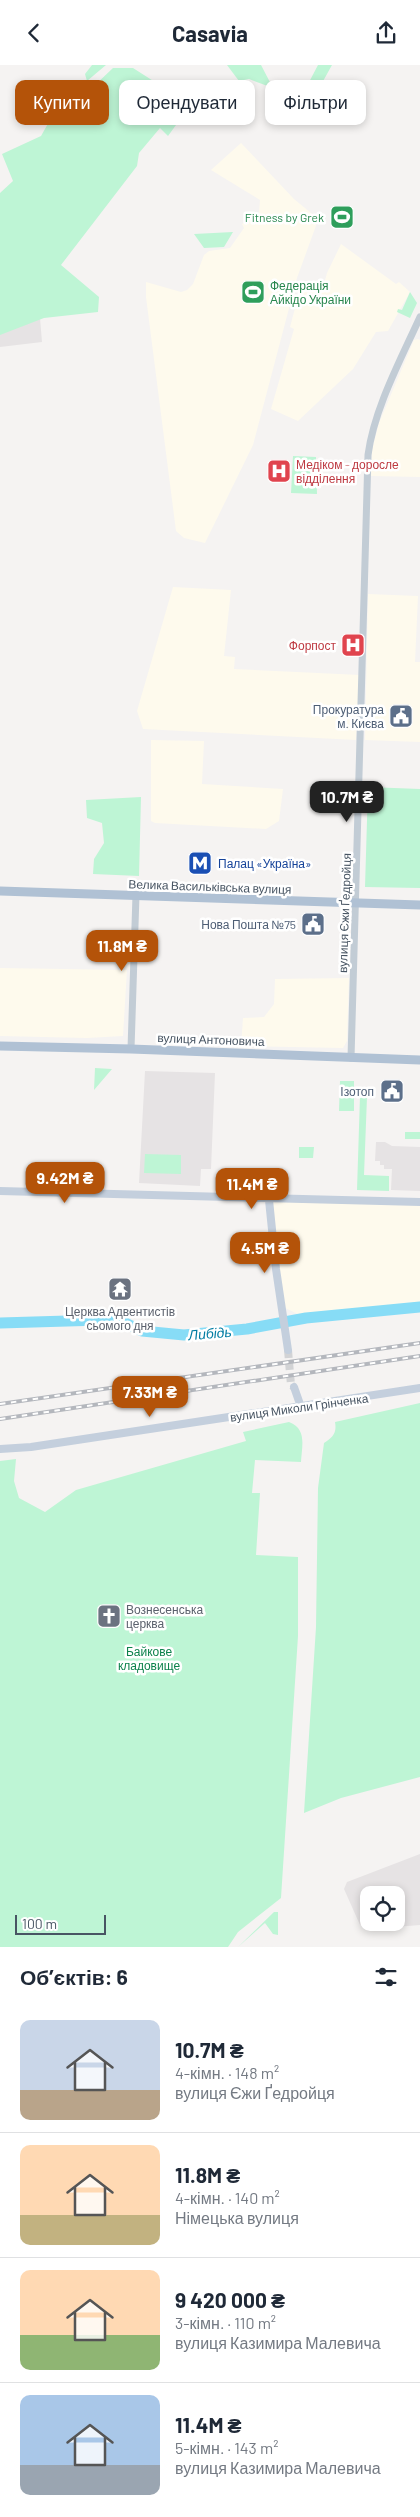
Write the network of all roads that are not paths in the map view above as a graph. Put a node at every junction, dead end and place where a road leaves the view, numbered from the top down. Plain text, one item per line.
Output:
1 (420, 317) edge
2 (0, 891) edge
3 (136, 895) junction
4 (354, 903) junction
5 (420, 905) edge
6 (0, 1046) edge
7 (130, 1049) junction
8 (351, 1058) junction
9 (420, 1060) edge
10 (0, 1191) edge
11 (269, 1200) junction
12 (420, 1202) edge
13 (288, 1350) tunnel mouth
14 (294, 1387) tunnel mouth
15 (420, 1388) edge
16 (301, 1407) junction
17 (0, 1449) edge

1 - 4 street, вулиця Єжи Ґедройця
2 - 3 main road, Велика Васильківська вулиця
3 - 4 main road, Велика Васильківська вулиця
3 - 7 street
4 - 5 main road, Велика Васильківська вулиця
4 - 8 street, вулиця Єжи Ґедройця
6 - 7 main road, вулиця Антоновича
7 - 8 main road, вулиця Антоновича
8 - 9 main road, вулиця Антоновича
10 - 11 main road
11 - 12 main road
11 - 13 main road
14 - 16 main road
15 - 16 main road, вулиця Миколи Грінченка
16 - 17 main road, вулиця Миколи Грінченка

